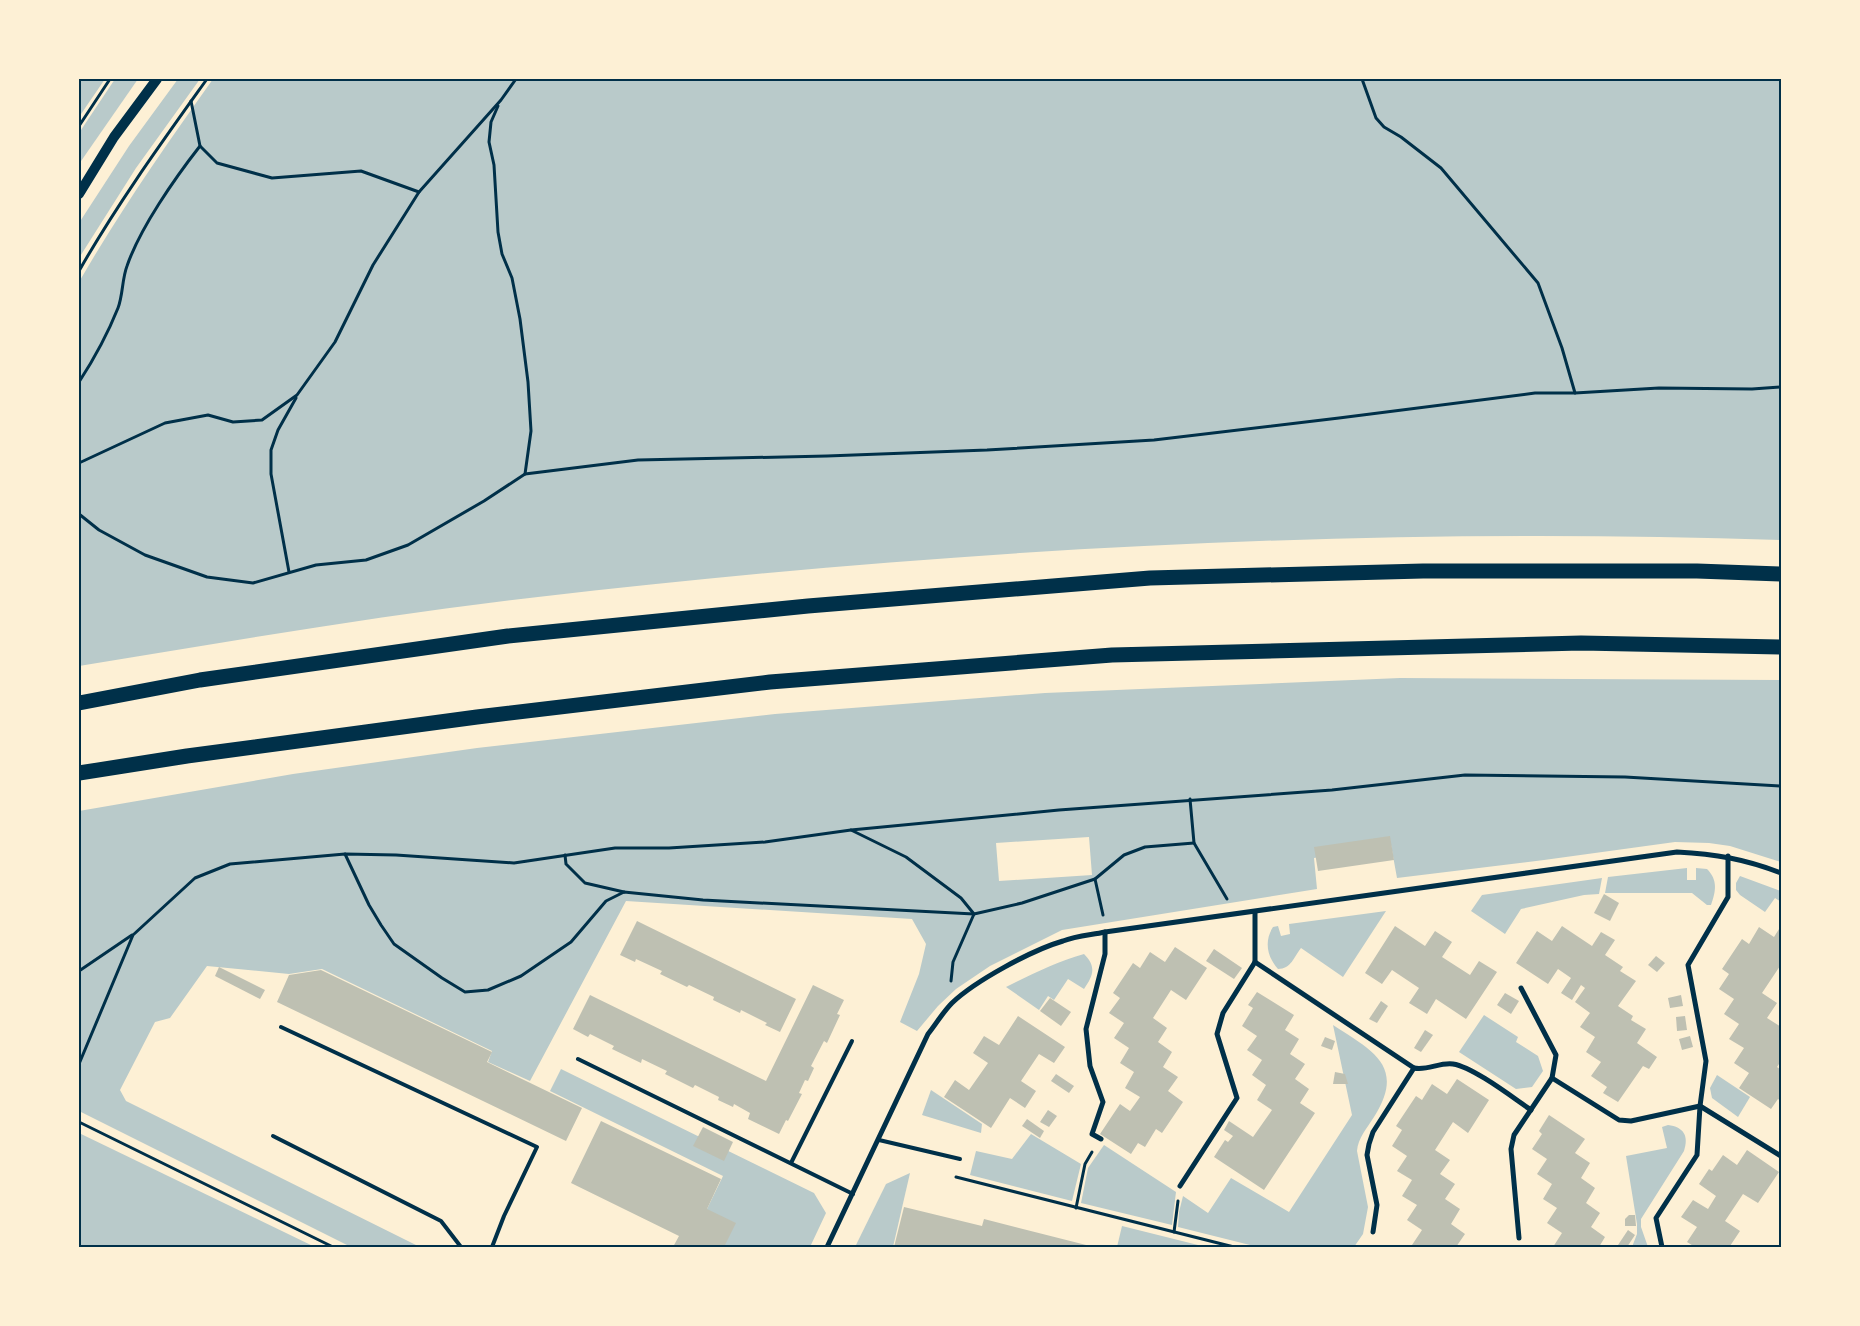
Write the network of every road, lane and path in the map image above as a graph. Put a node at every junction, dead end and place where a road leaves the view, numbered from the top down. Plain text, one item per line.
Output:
1 (110, 79) edge
2 (157, 79) edge
3 (207, 79) edge
4 (516, 79) edge
5 (1362, 79) edge
6 (501, 100) junction
7 (191, 101) junction
8 (79, 126) edge
9 (200, 146) junction
10 (420, 192) junction
11 (79, 194) edge
12 (79, 271) edge
13 (79, 382) edge
14 (1781, 387) edge
15 (1575, 393) junction
16 (297, 395) junction
17 (79, 463) edge
18 (525, 474) junction
19 (79, 514) edge
20 (289, 572) junction
21 (1781, 574) edge
22 (1781, 647) edge
23 (79, 703) edge
24 (79, 773) edge
25 (1781, 786) edge
26 (1190, 799) junction
27 (851, 830) junction
28 (1194, 844) junction
29 (345, 854) junction
30 (565, 855) junction
31 (1728, 856) junction
32 (1781, 872) edge
33 (1095, 879) junction
34 (624, 892) junction
35 (1255, 912) junction
36 (974, 914) junction
37 (1238, 914) junction
38 (1104, 932) junction
39 (133, 935) junction
40 (1255, 962) junction
41 (79, 971) edge
42 (1521, 988) dead end
43 (952, 1004) junction
44 (281, 1027) dead end
45 (852, 1041) dead end
46 (578, 1059) dead end
47 (79, 1064) edge
48 (1414, 1068) junction
49 (1552, 1078) junction
50 (1700, 1106) junction
51 (1531, 1110) junction
52 (79, 1122) edge
53 (272, 1136) dead end
54 (1100, 1139) joint
55 (879, 1140) junction
56 (1781, 1156) edge
57 (960, 1159) dead end
58 (791, 1163) junction
59 (955, 1176) dead end
60 (1180, 1186) joint
61 (853, 1194) junction
62 (1076, 1208) junction
63 (1174, 1232) junction
64 (1373, 1232) dead end
65 (1519, 1238) dead end
66 (334, 1247) edge
67 (461, 1247) edge
68 (492, 1247) edge
69 (827, 1247) edge
70 (1234, 1247) edge
71 (1662, 1247) edge

1 - 8 path
2 - 11 main road
3 - 7 path
4 - 6 path
5 - 15 path
6 - 10 path
6 - 18 path
7 - 9 path
7 - 12 path
9 - 10 path
9 - 13 path
10 - 16 path
14 - 15 path
15 - 18 path
16 - 17 path
16 - 20 path
18 - 20 path
19 - 20 path
21 - 23 highway
22 - 24 highway
25 - 26 path
26 - 27 path
26 - 28 path
27 - 30 path
27 - 36 path
28 - 33 path
28 - 37 path
29 - 30 path
29 - 34 path
29 - 39 path
30 - 34 path
31 - 32 street
31 - 35 street
31 - 50 street
33 - 36 path
33 - 38 path
34 - 36 path
35 - 37 street
35 - 40 street
36 - 43 path
37 - 38 street
38 - 43 street
38 - 54 street
39 - 41 path
39 - 47 path
40 - 48 street
40 - 60 street
42 - 49 street
43 - 55 street
44 - 68 lane
45 - 58 lane
46 - 58 lane
48 - 51 street
48 - 64 street
49 - 50 street
49 - 51 street
50 - 56 street
50 - 71 street
51 - 65 street
52 - 66 path
53 - 67 lane
54 - 62 path
55 - 57 lane
55 - 61 street
58 - 61 lane
59 - 62 path
60 - 63 path
61 - 69 street
62 - 63 path
63 - 70 path

